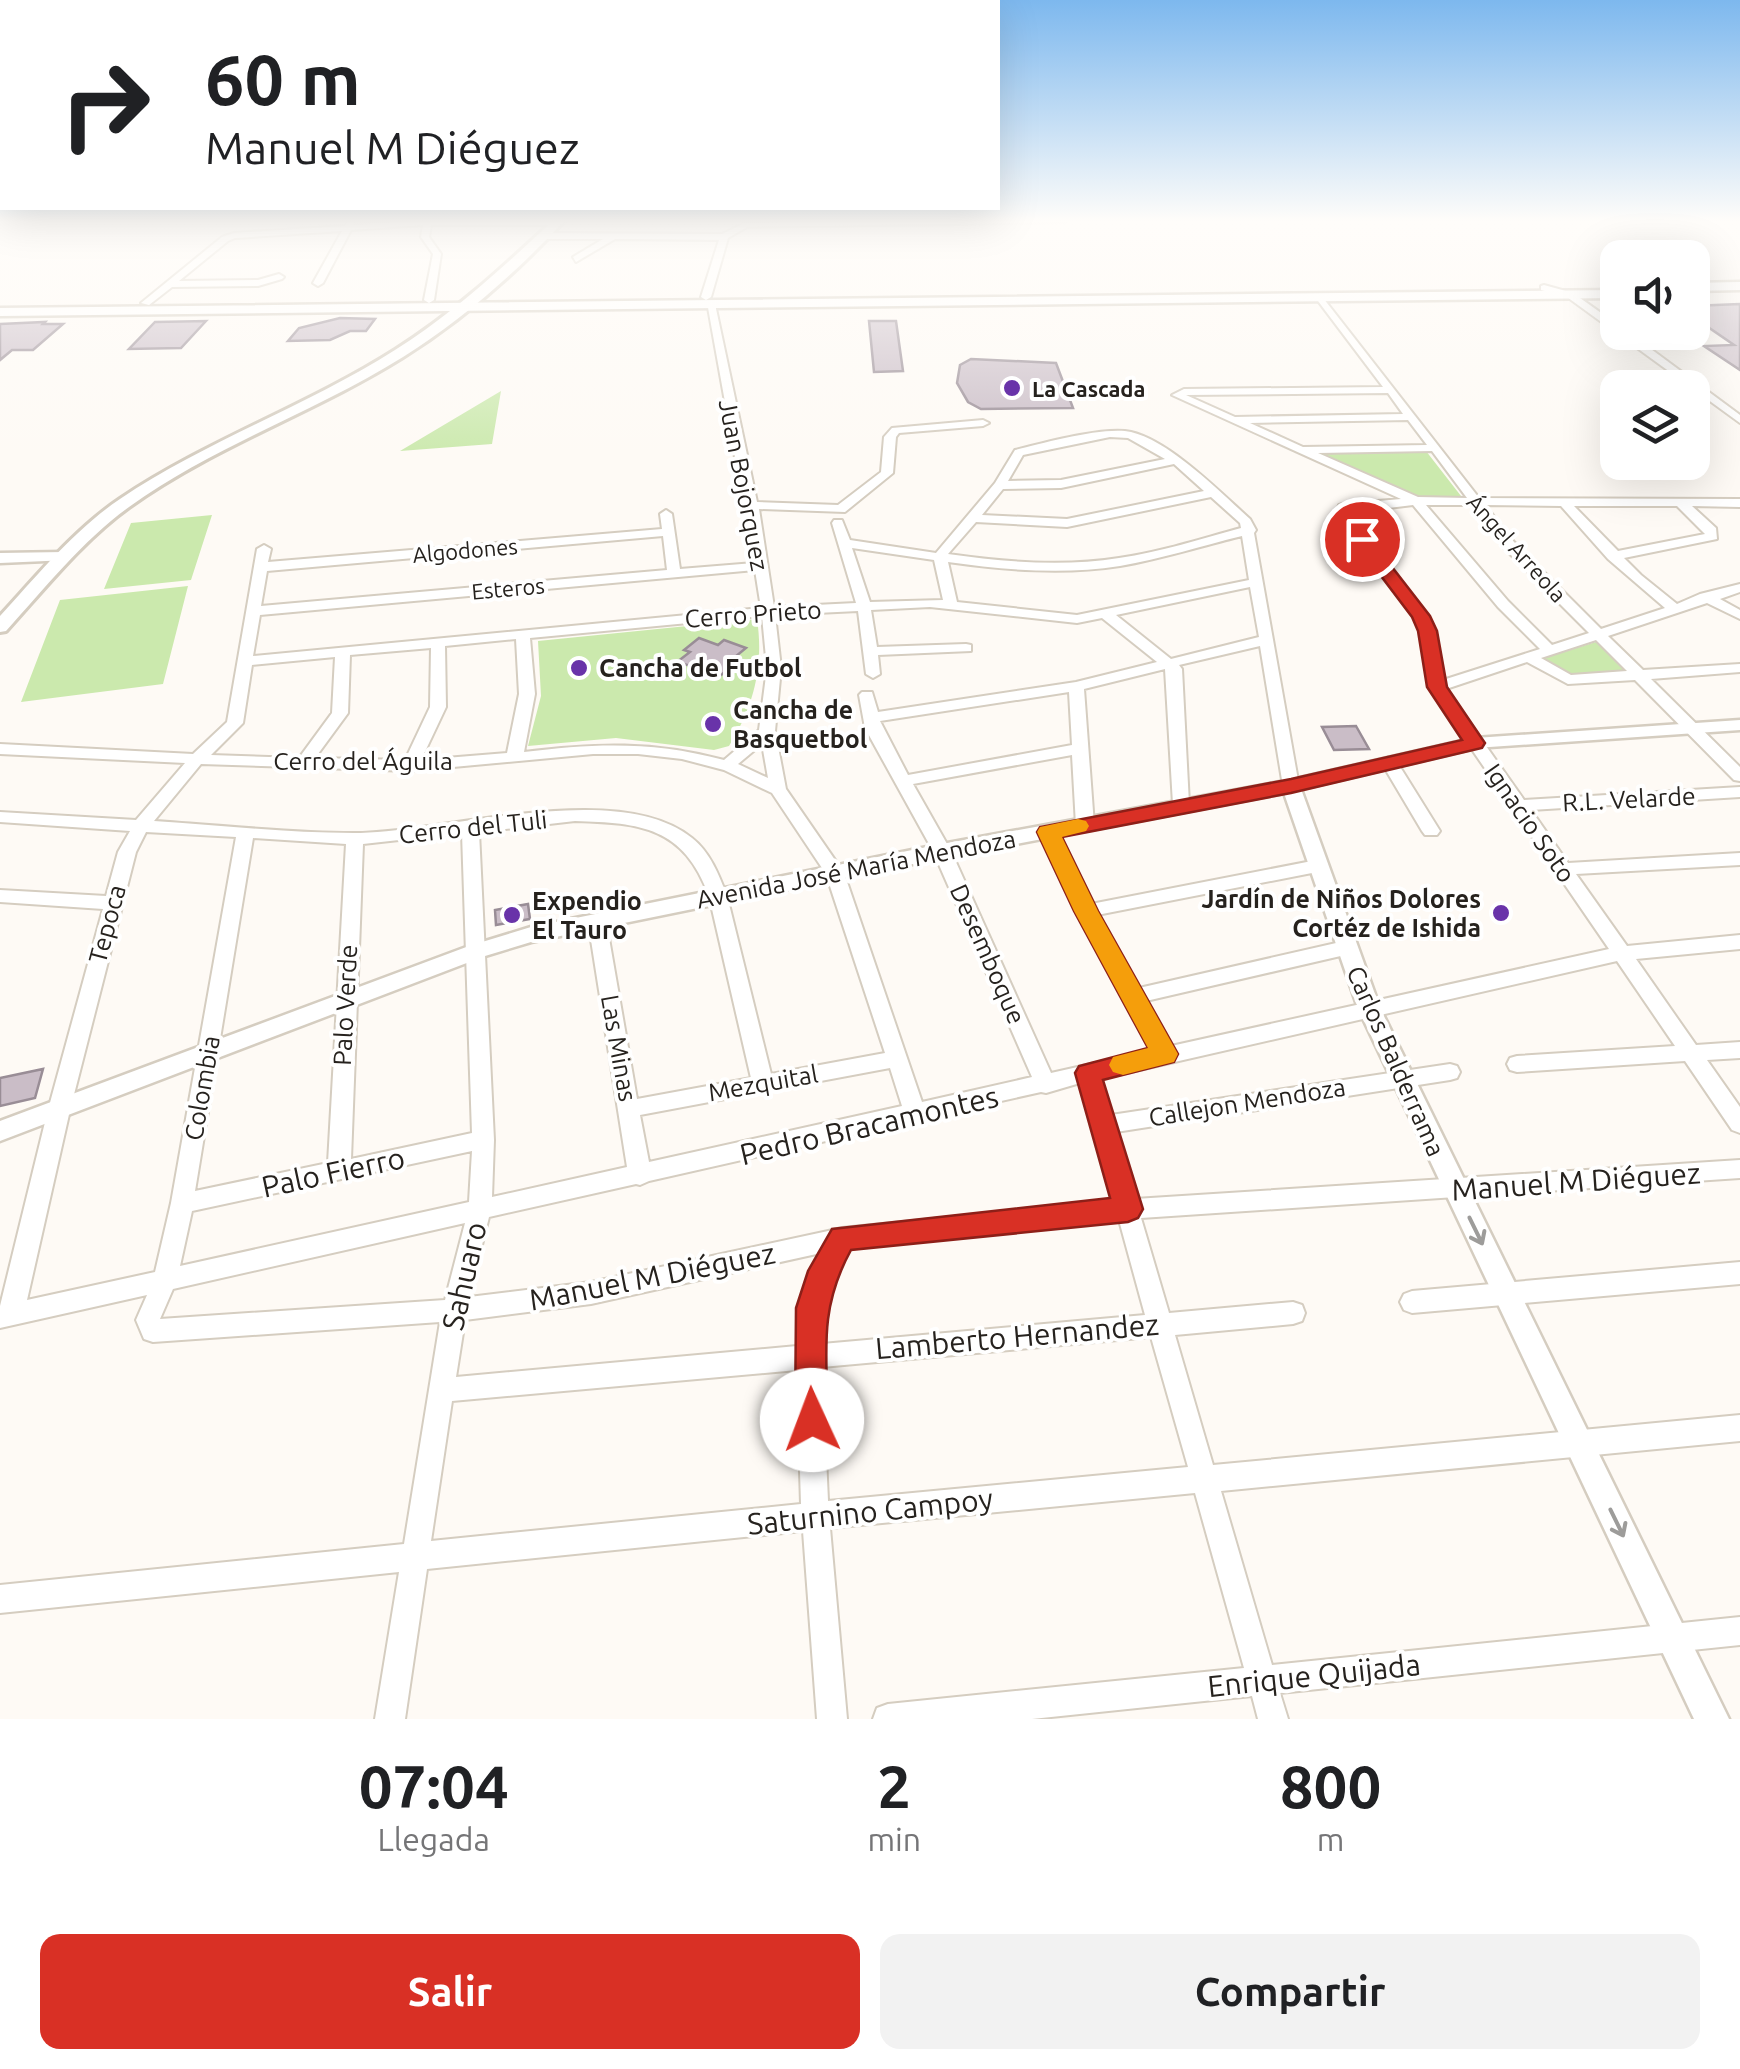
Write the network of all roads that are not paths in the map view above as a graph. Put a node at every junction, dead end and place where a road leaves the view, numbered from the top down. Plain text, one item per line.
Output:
1 (150, 300) edge
2 (425, 300) edge
3 (466, 300) edge
4 (469, 300) edge
5 (505, 300) edge
6 (631, 300) edge
7 (779, 300) edge
8 (1322, 300) edge
9 (1577, 300) edge
10 (708, 301) junction
11 (146, 303) junction
12 (424, 304) junction
13 (493, 306) junction
14 (0, 308) edge
15 (455, 310) junction
16 (1600, 317) edge
17 (1646, 350) edge
18 (1388, 390) junction
19 (1410, 417) junction
20 (1228, 420) junction
21 (1740, 420) edge
22 (983, 423) dead end
23 (1434, 448) junction
24 (1296, 450) junction
25 (1176, 460) junction
26 (196, 463) junction
27 (1000, 485) junction
28 (157, 491) junction
29 (1215, 493) junction
30 (1473, 500) junction
31 (1416, 501) junction
32 (1740, 502) edge
33 (1564, 503) junction
34 (1681, 503) junction
35 (752, 505) junction
36 (666, 514) dead end
37 (974, 518) junction
38 (838, 523) dead end
39 (1250, 530) junction
40 (668, 532) junction
41 (844, 543) junction
42 (940, 556) junction
43 (1613, 556) junction
44 (64, 557) junction
45 (0, 558) edge
46 (263, 558) joint
47 (760, 566) junction
48 (674, 573) junction
49 (1256, 582) junction
50 (1740, 588) edge
51 (1705, 597) junction
52 (864, 606) junction
53 (951, 606) junction
54 (1674, 608) junction
55 (256, 611) junction
56 (768, 611) junction
57 (1740, 615) edge
58 (1108, 616) junction
59 (0, 627) edge
60 (524, 635) junction
61 (1602, 635) junction
62 (0, 640) edge
63 (1265, 640) junction
64 (438, 643) junction
65 (966, 648) dead end
66 (343, 651) junction
67 (872, 651) junction
68 (1550, 651) junction
69 (1529, 657) junction
70 (246, 661) junction
71 (1172, 664) junction
72 (1740, 668) edge
73 (873, 674) dead end
74 (1642, 675) junction
75 (1076, 686) junction
76 (1437, 687) junction
77 (867, 695) dead end
78 (872, 718) junction
79 (1740, 726) edge
80 (1696, 728) junction
81 (767, 731) junction
82 (1475, 743) junction
83 (1082, 748) junction
84 (0, 749) edge
85 (515, 755) junction
86 (197, 759) junction
87 (1389, 762) junction
88 (304, 763) junction
89 (728, 765) junction
90 (410, 766) junction
91 (1740, 776) edge
92 (903, 782) junction
93 (1291, 786) junction
94 (778, 789) junction
95 (1740, 792) edge
96 (1181, 804) junction
97 (1518, 806) junction
98 (0, 817) edge
99 (141, 825) junction
100 (1085, 825) junction
101 (470, 829) junction
102 (244, 832) junction
103 (1048, 832) junction
104 (1431, 832) dead end
105 (355, 839) junction
106 (942, 851) junction
107 (1740, 859) edge
108 (1316, 866) junction
109 (1562, 869) junction
110 (834, 873) junction
111 (0, 896) edge
112 (718, 896) junction
113 (112, 902) junction
114 (1086, 911) junction
115 (596, 921) junction
116 (1740, 942) edge
117 (1346, 948) junction
118 (477, 951) junction
119 (1623, 953) junction
120 (1133, 998) junction
121 (344, 1002) junction
122 (1369, 1008) junction
123 (1740, 1050) edge
124 (209, 1053) junction
125 (1164, 1054) junction
126 (1690, 1054) junction
127 (897, 1060) junction
128 (1517, 1064) dead end
129 (1450, 1072) dead end
130 (1088, 1073) junction
131 (1400, 1078) junction
132 (763, 1083) junction
133 (1046, 1085) junction
134 (629, 1108) junction
135 (59, 1110) junction
136 (916, 1115) junction
137 (1740, 1124) edge
138 (1104, 1126) junction
139 (0, 1131) edge
140 (483, 1140) junction
141 (1740, 1169) edge
142 (339, 1171) junction
143 (640, 1176) junction
144 (1455, 1189) junction
145 (182, 1203) junction
146 (480, 1207) junction
147 (1128, 1209) junction
148 (842, 1238) junction
149 (1740, 1273) edge
150 (165, 1280) junction
151 (1507, 1294) junction
152 (1412, 1302) dead end
153 (454, 1310) junction
154 (1292, 1314) dead end
155 (6, 1316) edge
156 (1161, 1323) junction
157 (162, 1332) joint
158 (809, 1355) junction
159 (443, 1390) junction
160 (1740, 1428) edge
161 (1578, 1443) junction
162 (1205, 1478) junction
163 (816, 1516) junction
164 (416, 1556) junction
165 (0, 1599) edge
166 (1740, 1631) edge
167 (1674, 1638) junction
168 (1262, 1680) junction
169 (390, 1719) edge
170 (832, 1719) edge
171 (888, 1719) edge
172 (1273, 1719) edge
173 (1712, 1719) edge

1 - 11 street
2 - 12 street
3 - 15 main road
4 - 15 main road
5 - 15 main road
6 - 10 main road
7 - 10 main road
8 - 18 street, Ángel Arreola
9 - 16 street
10 - 13 main road
10 - 35 street, Juan Bojorquez
11 - 12 main road
11 - 14 main road
12 - 14 main road
12 - 15 main road
12 - 15 main road
13 - 15 main road
13 - 15 main road
15 - 26 main road
17 - 21 street
18 - 19 street, Ángel Arreola
18 - 20 street
19 - 20 street
19 - 23 street, Ángel Arreola
20 - 24 street
22 - 35 street
23 - 24 street
23 - 30 street, Ángel Arreola
24 - 31 street
25 - 27 street
25 - 27 street
25 - 29 street
26 - 28 main road
26 - 44 main road
27 - 37 street
28 - 44 main road
28 - 62 main road
29 - 37 street
29 - 39 street
30 - 31 street
30 - 33 street
30 - 61 street, Ángel Arreola
31 - 68 street
31 - 76 street, Ignacio Soto
32 - 34 street
33 - 34 street
33 - 43 street
34 - 43 street
35 - 47 street, Juan Bojorquez
36 - 40 street
37 - 42 street
38 - 41 street
39 - 42 street
39 - 49 street, Carlos Balderrama
40 - 46 street, Algodones
40 - 48 street
41 - 42 street
41 - 52 street
42 - 53 street
43 - 54 street
44 - 45 street
44 - 59 main road
44 - 62 main road
46 - 55 street, Tepoca
47 - 48 street, Esteros
47 - 56 street, Juan Bojorquez
48 - 55 street, Esteros
49 - 58 street, Cerro Prieto
49 - 63 street, Carlos Balderrama
50 - 51 street
51 - 54 street
51 - 57 street
52 - 53 street, Cerro Prieto
52 - 56 street, Cerro Prieto
52 - 67 street
53 - 58 street, Cerro Prieto
54 - 61 street
55 - 70 street, Tepoca
56 - 60 street, Cerro Prieto
56 - 81 street, Juan Bojorquez
58 - 71 street
60 - 64 street, Cerro Prieto
60 - 85 street
61 - 68 street
61 - 74 street, Ángel Arreola
63 - 71 street
63 - 93 street, Carlos Balderrama
64 - 66 street, Cerro Prieto
64 - 90 street
65 - 67 street
66 - 70 street, Cerro Prieto
66 - 88 street
67 - 73 street
68 - 69 street
69 - 74 street
69 - 76 street
70 - 86 street, Tepoca
71 - 75 street
71 - 96 street
72 - 74 street
74 - 80 street, Ángel Arreola
75 - 78 street
75 - 83 street
76 - 82 street, Ignacio Soto
77 - 78 street, Desemboque
78 - 92 street, Desemboque
79 - 80 street, Avenida José María Mendoza
80 - 82 street, Avenida José María Mendoza
80 - 91 street, Ángel Arreola
81 - 89 street
81 - 94 street, Juan Bojorquez
82 - 87 street, Avenida José María Mendoza
82 - 97 street, Ignacio Soto
83 - 92 street
83 - 100 street
84 - 86 street, Cerro del Águila
85 - 89 street, Cerro del Águila
85 - 90 street, Cerro del Águila
86 - 88 street, Cerro del Águila
86 - 99 street, Tepoca
87 - 93 street, Avenida José María Mendoza
87 - 104 street
88 - 90 street, Cerro del Águila
89 - 94 street, Cerro del Águila
92 - 106 street, Desemboque
93 - 96 street, Avenida José María Mendoza
93 - 108 street, Carlos Balderrama
94 - 110 street, Juan Bojorquez
95 - 97 street, R.L. Velarde
96 - 100 street, Avenida José María Mendoza
97 - 109 street, Ignacio Soto
98 - 99 street, Cerro del Tuli
99 - 102 street, Cerro del Tuli
99 - 113 street, Tepoca
100 - 103 street, Avenida José María Mendoza
101 - 105 street, Cerro del Tuli
101 - 112 street, Cerro del Tuli
101 - 118 street, Sahuaro
102 - 105 street, Cerro del Tuli
102 - 124 street, Colombia
103 - 106 street, Avenida José María Mendoza
103 - 114 street
105 - 121 street, Palo Verde
106 - 110 street, Avenida José María Mendoza
106 - 133 street, Desemboque
107 - 109 street
108 - 114 street
108 - 117 street, Carlos Balderrama
109 - 119 street, Ignacio Soto
110 - 112 street, Avenida José María Mendoza
110 - 127 street, Juan Bojorquez
111 - 113 street
112 - 115 street, Avenida José María Mendoza
112 - 132 street, Cerro del Tuli
113 - 135 street, Tepoca
114 - 120 street
115 - 118 street, Avenida José María Mendoza
115 - 134 street, Las Minas
116 - 119 street, Pedro Bracamontes
117 - 120 street
117 - 122 street, Carlos Balderrama
118 - 121 street, Avenida José María Mendoza
118 - 140 street, Sahuaro
119 - 122 street, Pedro Bracamontes
119 - 126 street, Ignacio Soto
120 - 125 street
121 - 124 street, Avenida José María Mendoza
121 - 142 street, Palo Verde
122 - 125 street, Pedro Bracamontes
122 - 131 street, Carlos Balderrama
123 - 126 street
124 - 135 street, Avenida José María Mendoza
124 - 145 street, Colombia
125 - 130 street, Pedro Bracamontes
126 - 128 street
126 - 137 street, Ignacio Soto
127 - 132 street, Mezquital
127 - 136 street, Juan Bojorquez
129 - 131 street, Callejon Mendoza
130 - 133 street, Pedro Bracamontes
130 - 138 street
131 - 138 street, Callejon Mendoza
131 - 144 street, Carlos Balderrama
132 - 134 street, Mezquital
133 - 136 street, Pedro Bracamontes
134 - 143 street, Las Minas
135 - 139 street, Avenida José María Mendoza
135 - 155 street, Tepoca
136 - 143 street, Pedro Bracamontes
138 - 147 street
140 - 142 street, Palo Fierro
140 - 146 street, Sahuaro
141 - 144 street, Manuel M Diéguez
142 - 145 street, Palo Fierro
143 - 146 street, Pedro Bracamontes
144 - 147 street, Manuel M Diéguez
144 -> 151 street, Carlos Balderrama
145 - 150 street, Colombia
146 - 150 street, Pedro Bracamontes
146 - 153 street, Sahuaro
147 - 148 street, Manuel M Diéguez
147 - 156 street
148 - 153 street, Manuel M Diéguez
148 - 158 street
149 - 151 street
150 - 155 street, Pedro Bracamontes
150 - 157 street, Colombia
151 - 152 street
151 - 161 street, Carlos Balderrama
153 - 157 street, Manuel M Diéguez
153 - 159 street, Sahuaro
154 - 156 street, Lamberto Hernandez
156 - 158 street, Lamberto Hernandez
156 - 162 street
158 - 159 street, Lamberto Hernandez
158 - 163 street
159 - 164 street, Sahuaro
160 - 161 street, Saturnino Campoy
161 - 162 street, Saturnino Campoy
161 -> 167 street, Carlos Balderrama
162 - 163 street, Saturnino Campoy
162 - 168 street
163 - 164 street, Saturnino Campoy
163 - 170 street
164 - 165 street, Saturnino Campoy
164 - 169 street, Sahuaro
166 - 167 street, Enrique Quijada
167 - 168 street, Enrique Quijada
167 - 173 street, Carlos Balderrama
168 - 171 street, Enrique Quijada
168 - 172 street

